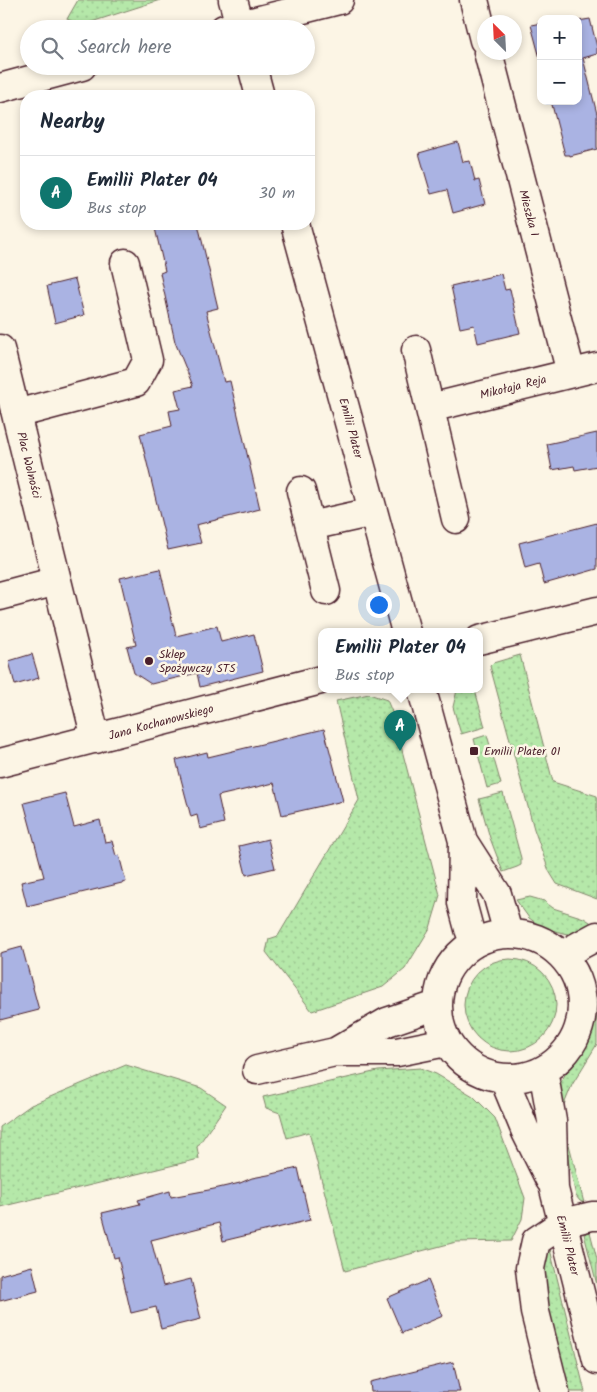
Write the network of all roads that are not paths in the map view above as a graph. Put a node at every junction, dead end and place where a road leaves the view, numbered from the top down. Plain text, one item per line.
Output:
1 (339, 0) edge
2 (474, 0) edge
3 (478, 15) edge
4 (235, 20) edge
5 (490, 60) edge
6 (48, 75) edge
7 (254, 75) edge
8 (0, 88) edge
9 (258, 90) edge
10 (297, 230) edge
11 (125, 263) dead end
12 (0, 348) edge
13 (416, 350) dead end
14 (597, 367) edge
15 (571, 373) junction
16 (430, 408) junction
17 (16, 414) junction
18 (301, 492) dead end
19 (373, 512) junction
20 (456, 519) dead end
21 (310, 526) junction
22 (57, 582) junction
23 (326, 591) dead end
24 (0, 596) edge
25 (597, 611) edge
26 (405, 628) edge
27 (483, 639) edge
28 (318, 681) edge
29 (423, 693) edge
30 (96, 739) junction
31 (0, 763) edge
32 (463, 841) junction
33 (508, 933) junction
34 (597, 936) edge
35 (474, 942) junction
36 (562, 955) junction
37 (589, 983) edge
38 (437, 1005) junction
39 (446, 1042) junction
40 (335, 1052) junction
41 (256, 1070) dead end
42 (543, 1070) junction
43 (504, 1078) junction
44 (554, 1188) junction
45 (597, 1216) edge
46 (563, 1223) junction
47 (597, 1360) edge
48 (555, 1392) edge

1 - 4 street
2 - 3 street
5 - 15 street, Mieszka I
6 - 8 street
7 - 9 street
10 - 19 street, Emilii Plater
11 - 17 street
12 - 17 street, Plac Wolności
13 - 16 street
14 - 15 street, Mikołaja Reja
15 - 16 street, Mikołaja Reja
16 - 20 street
17 - 22 street, Plac Wolności
18 - 21 street
19 - 21 street
19 - 26 street, Emilii Plater
21 - 23 street
22 - 24 street
22 - 30 street, Plac Wolności
25 - 27 street
28 - 30 street, Jana Kochanowskiego
29 - 32 street
30 - 31 street, Jana Kochanowskiego
32 - 33 street
32 - 35 street
33 - 35 street
33 - 36 street
34 - 36 street
35 - 38 street
36 - 37 street
37 - 42 street
38 - 39 street
38 - 40 street
39 - 40 street
39 - 43 street
40 - 41 street
42 - 43 street
42 - 44 street, Emilii Plater
43 - 44 street, Emilii Plater
44 - 46 street, Emilii Plater
45 - 46 street
46 - 47 street, Emilii Plater
46 - 48 street

